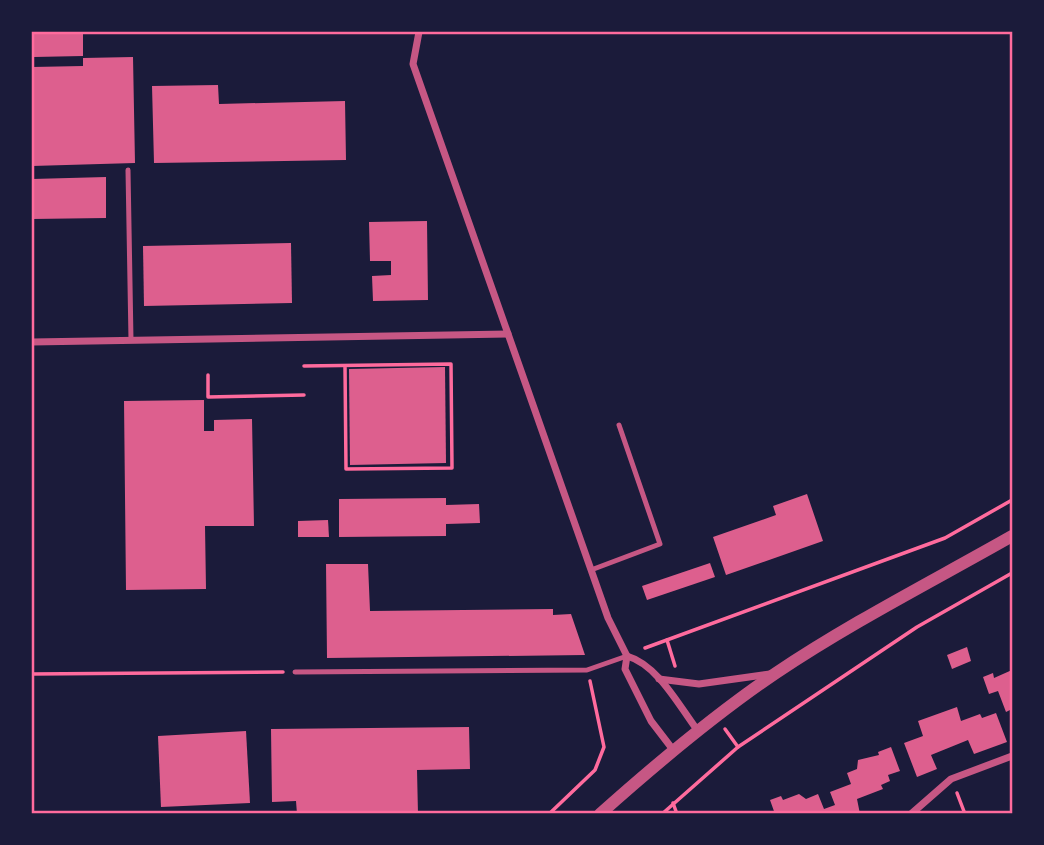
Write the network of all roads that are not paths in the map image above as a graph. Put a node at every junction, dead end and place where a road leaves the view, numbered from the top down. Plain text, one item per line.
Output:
1 (419, 32) edge
2 (128, 170) dead end
3 (508, 334) junction
4 (131, 340) junction
5 (32, 342) edge
6 (619, 425) dead end
7 (1013, 536) edge
8 (591, 570) junction
9 (627, 656) junction
10 (295, 672) road end
11 (778, 672) junction
12 (659, 679) junction
13 (698, 731) junction
14 (674, 751) junction
15 (1013, 756) edge
16 (600, 814) edge
17 (911, 814) edge

1 - 3 street
2 - 4 lane
3 - 4 street
3 - 8 street
4 - 5 street
6 - 8 lane
7 - 11 street
8 - 9 street
9 - 10 lane
9 - 12 street
9 - 14 street
11 - 12 street
11 - 13 street
12 - 13 street
13 - 14 street
14 - 16 street
15 - 17 street

